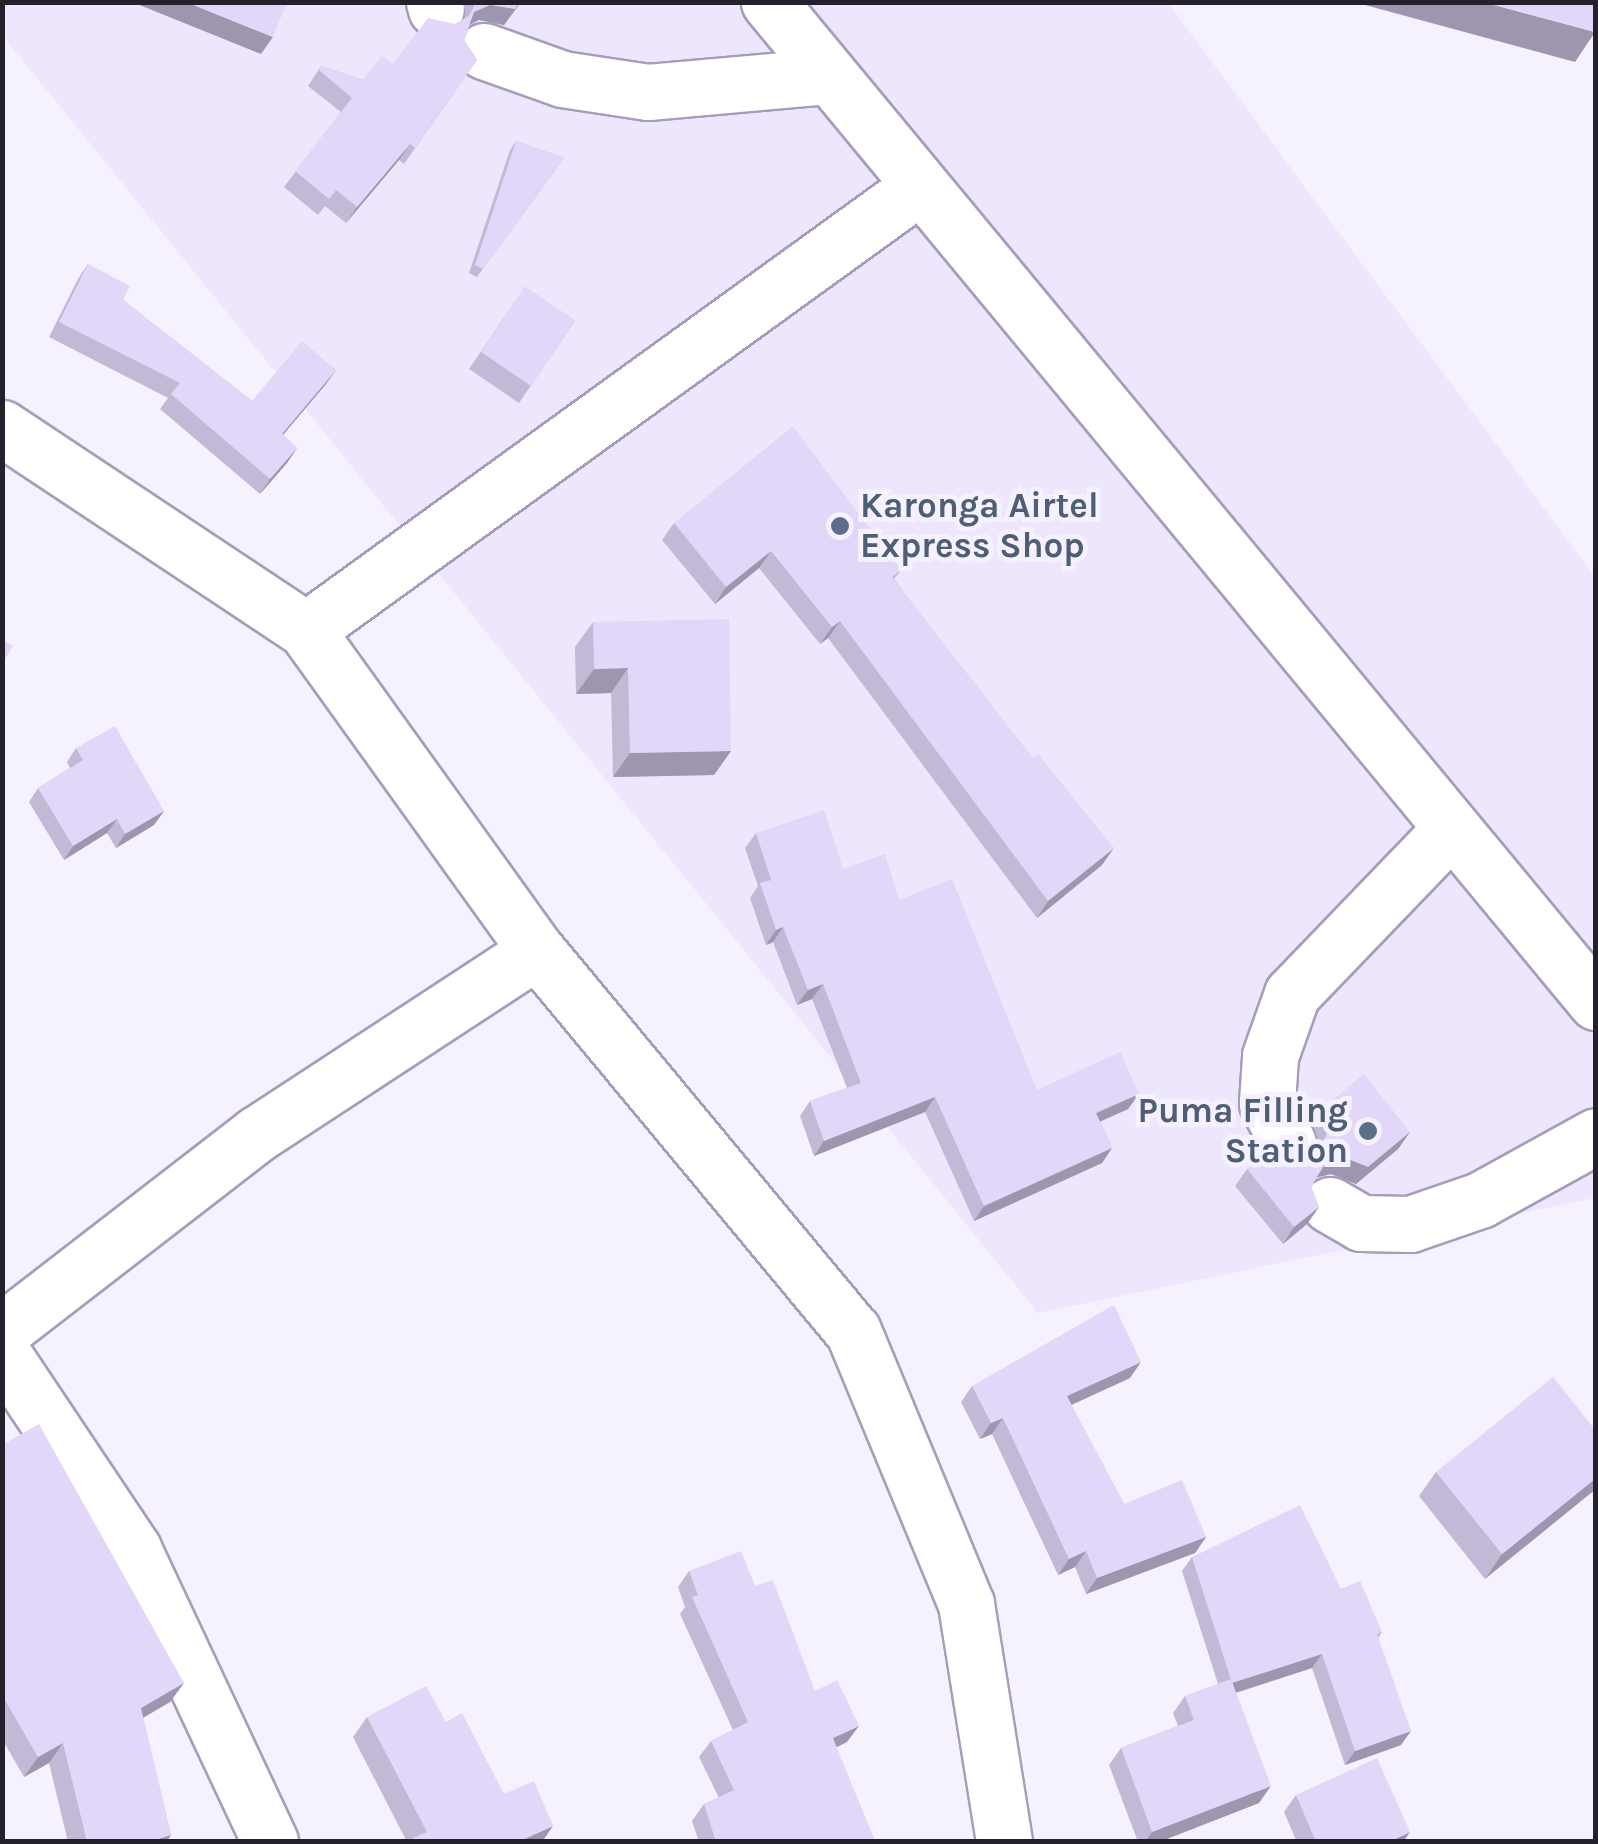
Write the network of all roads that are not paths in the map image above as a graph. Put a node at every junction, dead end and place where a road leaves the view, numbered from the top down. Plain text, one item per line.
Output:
1 (769, 2) edge
2 (484, 51) dead end
3 (829, 76) junction
4 (920, 186) junction
5 (2, 428) edge
6 (306, 630) junction
7 (1450, 830) junction
8 (537, 951) junction
9 (1596, 1002) edge
10 (1596, 1136) edge
11 (1288, 1144) dead end
12 (1330, 1205) dead end
13 (2, 1331) edge
14 (2, 1353) edge
15 (270, 1842) edge
16 (1004, 1842) edge

1 - 3 main road
2 - 3 main road
3 - 4 main road
4 - 6 main road
4 - 7 main road
5 - 6 main road
6 - 8 main road
7 - 9 main road
7 - 11 main road
8 - 13 main road
8 - 16 main road
10 - 12 main road
14 - 15 main road

